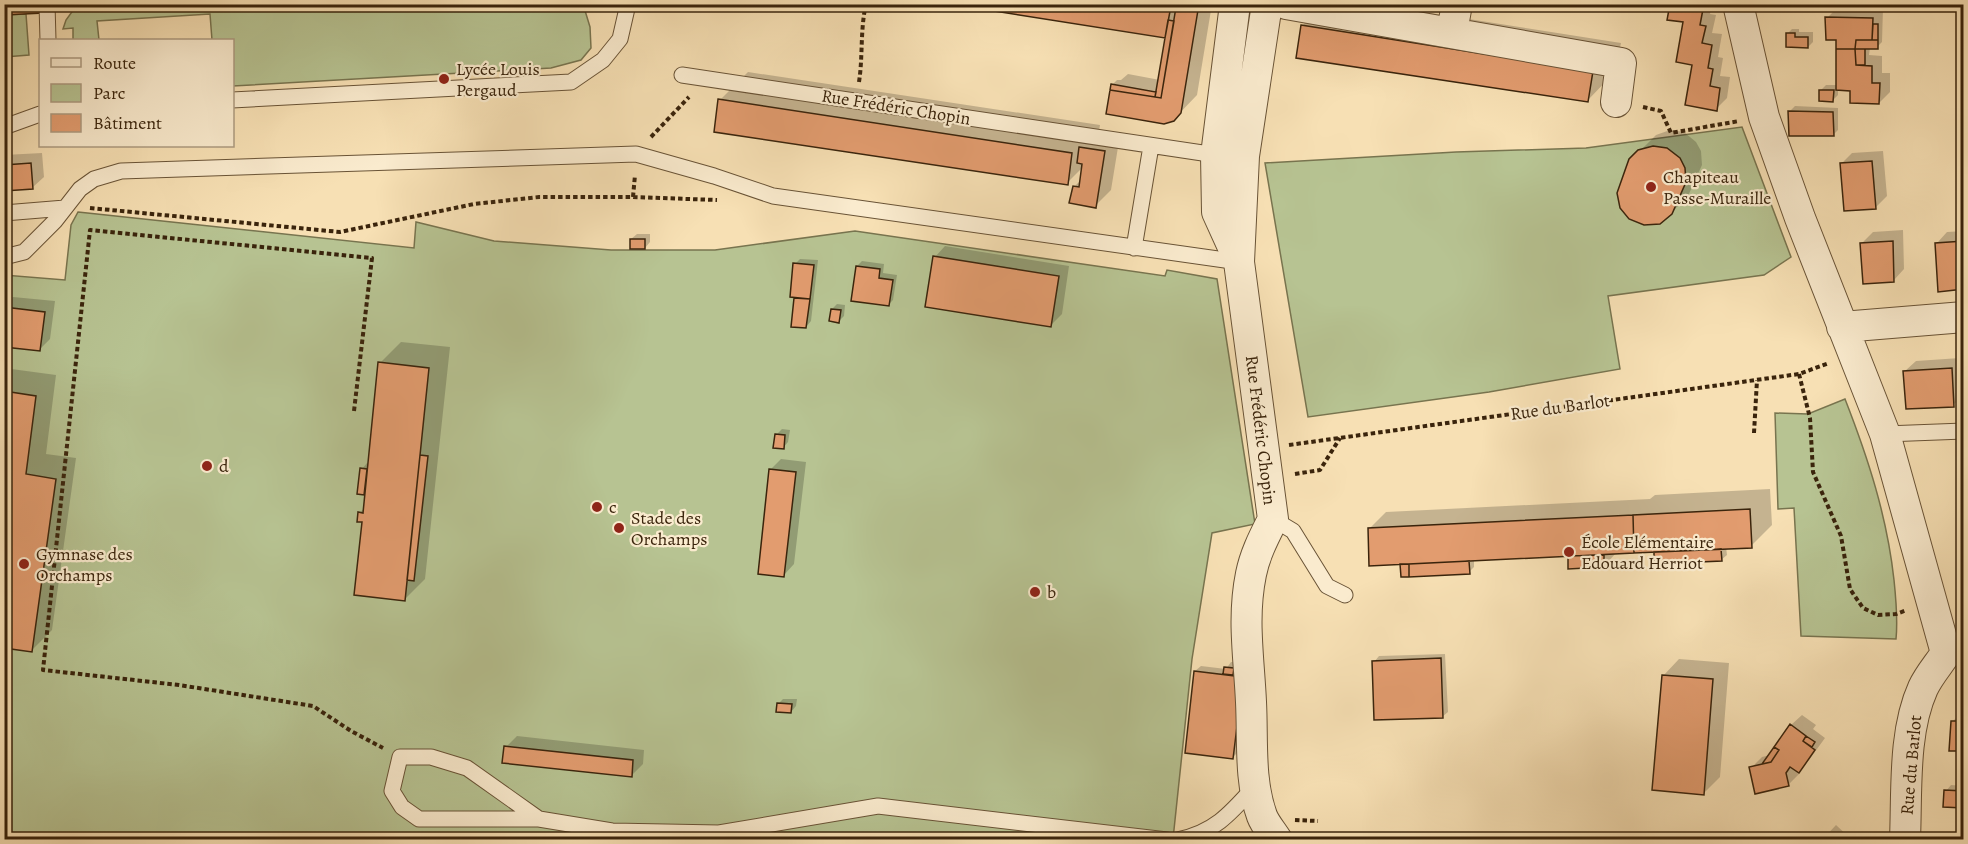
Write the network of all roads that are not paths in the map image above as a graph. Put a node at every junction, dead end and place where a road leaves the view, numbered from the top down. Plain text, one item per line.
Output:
1 (47, 4) edge
2 (627, 4) edge
3 (1235, 4) edge
4 (1267, 4) edge
5 (1286, 4) edge
6 (1738, 4) edge
7 (1455, 18) edge
8 (48, 39) edge
9 (682, 75) dead end
10 (234, 100) edge
11 (1616, 102) road end
12 (39, 114) edge
13 (4, 127) edge
14 (1151, 146) junction
15 (1230, 156) junction
16 (65, 208) junction
17 (4, 213) edge
18 (1134, 248) junction
19 (4, 256) edge
20 (1239, 262) junction
21 (1964, 317) edge
22 (1842, 327) junction
23 (1964, 431) edge
24 (1885, 434) junction
25 (1273, 519) junction
26 (1345, 595) dead end
27 (1955, 655) edge
28 (1255, 786) junction
29 (539, 819) junction
30 (1167, 840) edge
31 (1177, 840) edge
32 (1277, 840) edge
33 (1905, 840) edge

1 - 8 lane
2 - 10 lane
3 - 15 street, Rue Frédéric Chopin
4 - 15 street, Rue Frédéric Chopin
5 - 7 street
6 - 22 street, Rue du Barlot
7 - 11 street
9 - 14 lane, Rue Frédéric Chopin
12 - 13 lane
14 - 15 lane, Rue Frédéric Chopin
14 - 18 lane
15 - 20 street, Rue Frédéric Chopin
16 - 17 lane
16 - 18 lane
16 - 19 lane
18 - 20 lane
20 - 25 street, Rue Frédéric Chopin
21 - 22 street
22 - 24 street, Rue du Barlot
23 - 24 lane
24 - 27 street, Rue du Barlot
25 - 26 lane
25 - 28 street, Rue Frédéric Chopin
27 - 33 street, Rue du Barlot
28 - 31 lane
28 - 32 street, Rue Frédéric Chopin
29 - 29 lane
29 - 30 lane

